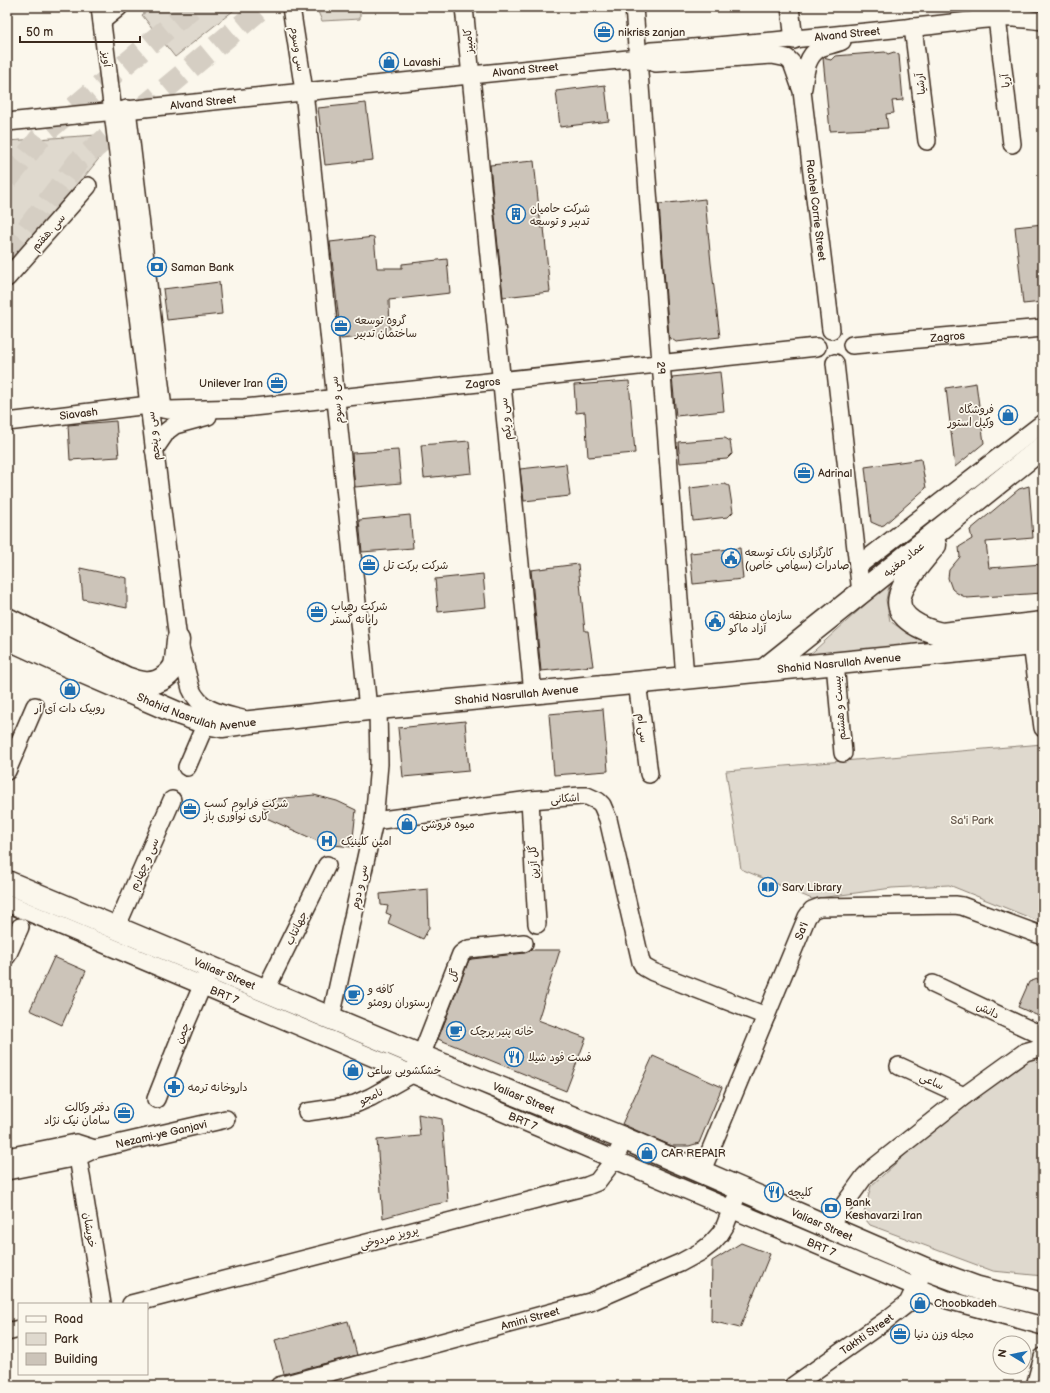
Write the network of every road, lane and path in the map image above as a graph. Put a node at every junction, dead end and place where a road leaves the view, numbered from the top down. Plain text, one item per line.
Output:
1 (119, 7) edge
2 (291, 7) edge
3 (464, 7) edge
4 (634, 7) edge
5 (790, 7) edge
6 (101, 14) edge
7 (998, 18) junction
8 (1043, 21) edge
9 (913, 27) junction
10 (866, 31) junction
11 (794, 40) junction
12 (638, 58) junction
13 (471, 74) junction
14 (304, 91) junction
15 (802, 91) junction
16 (120, 110) junction
17 (7, 122) edge
18 (927, 141) dead end
19 (1012, 144) dead end
20 (88, 186) dead end
21 (7, 278) edge
22 (1043, 328) edge
23 (831, 330) junction
24 (852, 345) junction
25 (817, 347) junction
26 (835, 363) junction
27 (661, 364) junction
28 (502, 381) junction
29 (336, 398) junction
30 (156, 407) junction
31 (244, 408) junction
32 (7, 422) edge
33 (1043, 423) edge
34 (1043, 447) edge
35 (154, 450) junction
36 (956, 517) junction
37 (858, 566) junction
38 (861, 593) junction
39 (7, 619) edge
40 (1043, 623) edge
41 (7, 638) edge
42 (178, 640) junction
43 (1038, 643) edge
44 (835, 663) junction
45 (764, 670) junction
46 (685, 678) junction
47 (637, 682) junction
48 (533, 693) junction
49 (35, 706) dead end
50 (373, 708) junction
51 (251, 722) junction
52 (206, 723) junction
53 (1043, 728) edge
54 (844, 753) dead end
55 (187, 767) dead end
56 (7, 771) edge
57 (649, 774) dead end
58 (172, 800) dead end
59 (530, 800) junction
60 (374, 821) junction
61 (327, 865) dead end
62 (7, 882) edge
63 (7, 903) edge
64 (537, 924) dead end
65 (20, 927) dead end
66 (116, 928) junction
67 (1043, 936) edge
68 (524, 942) dead end
69 (7, 956) edge
70 (206, 977) junction
71 (933, 984) dead end
72 (266, 990) junction
73 (766, 1016) junction
74 (331, 1018) junction
75 (1043, 1036) edge
76 (1043, 1047) edge
77 (417, 1065) junction
78 (899, 1066) dead end
79 (964, 1096) junction
80 (156, 1099) dead end
81 (307, 1112) dead end
82 (226, 1119) dead end
83 (625, 1139) junction
84 (95, 1149) junction
85 (7, 1157) edge
86 (78, 1157) junction
87 (614, 1160) junction
88 (7, 1171) edge
89 (701, 1173) junction
90 (739, 1189) junction
91 (732, 1210) junction
92 (828, 1227) junction
93 (920, 1278) junction
94 (102, 1303) edge
95 (135, 1303) edge
96 (1043, 1304) edge
97 (1043, 1326) edge
98 (18, 1329) edge
99 (7, 1332) edge
100 (1043, 1357) edge
101 (279, 1386) edge
102 (793, 1386) edge
103 (1036, 1386) edge

1 - 6 street
2 - 14 street, سی وسوم
3 - 13 street, کامبیز
4 - 12 street, 29
5 - 11 street
6 - 16 street, آویز
7 - 8 street, Alvand Street
7 - 9 street, Alvand Street
7 - 19 street, آریا
9 - 10 street, Alvand Street
9 - 18 street, آرشیا
10 - 11 street, Alvand Street
10 - 15 street
11 - 12 street, Alvand Street
12 - 13 street, Alvand Street
12 - 15 street
12 - 27 street, 29
13 - 14 street, Alvand Street
13 - 28 street, سی و یکم
14 - 16 street, Alvand Street
14 - 29 street, سی و سوم
15 - 23 street, Rachel Corrie Street
16 - 17 street, Alvand Street
16 - 30 street, سی و پنجم
20 - 21 street, سی .هفتم
22 - 24 street, Zagros
23 - 24 street
23 - 25 street
24 - 26 street
25 - 26 street
25 - 27 street, Zagros
26 - 37 street
27 - 28 street, Zagros
27 - 46 street, 29
28 - 29 street, Zagros
28 - 48 street, سی و یکم
29 - 31 street, Zagros
29 - 50 street, سی و سوم
30 - 31 street, Zagros
30 - 32 street, Siavash
30 - 35 street, سی و پنجم
31 - 35 street
33 - 37 street, عماد مغنیه
34 - 36 main road, عماد مغنیه
35 - 42 street, سی و پنجم
36 - 38 main road, عماد مغنیه
36 - 40 main road
37 - 38 street
38 - 45 main road, عماد مغنیه
39 - 42 main road, Shahid Nasrullah Avenue
41 - 52 main road, Shahid Nasrullah Avenue
42 - 51 street, سی و پنجم
43 - 44 main road, Shahid Nasrullah Avenue
43 - 53 street
44 - 45 main road, Shahid Nasrullah Avenue
44 - 54 street, بیست و هشتم
45 - 46 main road, Shahid Nasrullah Avenue
46 - 47 main road, Shahid Nasrullah Avenue
47 - 48 main road, Shahid Nasrullah Avenue
47 - 57 street, سی ام
48 - 50 main road, Shahid Nasrullah Avenue
49 - 56 street
50 - 51 main road, Shahid Nasrullah Avenue
50 - 60 street, سی و دوم
51 - 52 main road, Shahid Nasrullah Avenue
52 - 55 street
58 - 66 street, سی و چهارم
59 - 60 street, اشکانی
59 - 64 street, گل آزین
59 - 73 street, اشکانی
60 - 74 street, سی و دوم
61 - 72 street, جهانتاب
62 - 66 main road, Valiasr Street
63 - 70 street, BRT 7
65 - 69 street
66 - 70 main road, Valiasr Street
67 - 73 street, Sa'i
68 - 77 street, گل
70 - 72 main road, Valiasr Street
70 - 77 street, BRT 7
70 - 80 street, چمن
71 - 75 street, دانش
72 - 74 main road, Valiasr Street
73 - 89 street, Sa'i
74 - 77 main road, Valiasr Street
76 - 79 street
77 - 81 street, نامجو
77 - 83 main road, Valiasr Street
77 - 87 street, BRT 7
78 - 79 street, ساعی
79 - 92 street
82 - 84 street, Nezami-ye Ganjavi
83 - 87 street, پرویز مردوخی
83 - 89 main road, Valiasr Street
84 - 85 street
84 - 86 street, Nezami-ye Ganjavi
86 - 88 street, Nezami-ye Ganjavi
86 - 94 street, خویشان
87 - 91 street, BRT 7
87 - 95 street, پرویز مردوخی
89 - 90 main road, Valiasr Street
90 - 91 street, Amini Street
90 - 92 main road, Valiasr Street
91 - 93 street, BRT 7
91 - 101 street, Amini Street
92 - 93 main road, Valiasr Street
93 - 96 main road, Valiasr Street
93 - 97 street, BRT 7
93 - 102 street, Takhti Street
98 - 99 street
100 - 103 street

